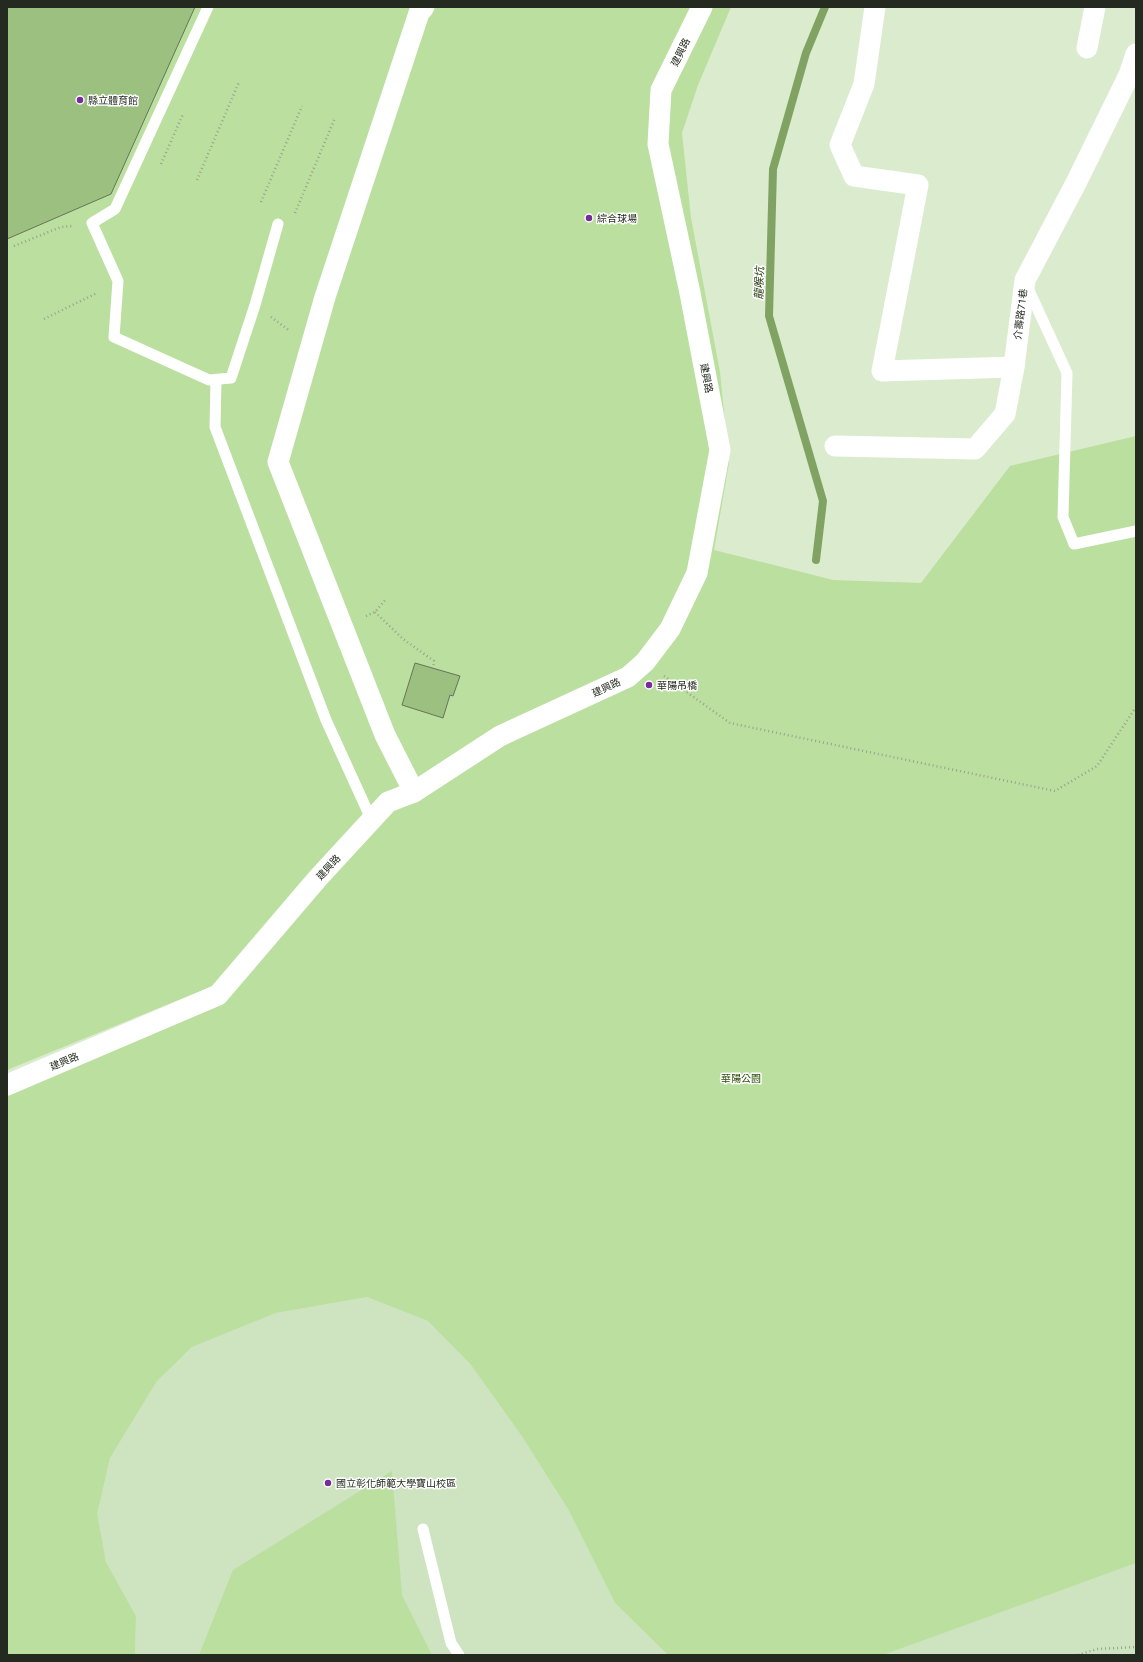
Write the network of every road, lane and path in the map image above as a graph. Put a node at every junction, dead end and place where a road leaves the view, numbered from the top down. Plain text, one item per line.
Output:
1 (208, 7) edge
2 (424, 7) edge
3 (702, 7) edge
4 (875, 7) edge
5 (1095, 7) edge
6 (1087, 48) dead end
7 (1136, 54) edge
8 (239, 82) dead end
9 (302, 106) dead end
10 (335, 118) dead end
11 (197, 180) dead end
12 (261, 202) dead end
13 (294, 215) dead end
14 (278, 224) dead end
15 (61, 227) dead end
16 (14, 246) dead end
17 (1025, 280) junction
18 (92, 296) dead end
19 (255, 304) junction
20 (44, 319) dead end
21 (290, 332) dead end
22 (1014, 368) junction
23 (216, 380) junction
24 (835, 446) dead end
25 (1136, 531) edge
26 (375, 612) dead end
27 (645, 662) junction
28 (433, 668) dead end
29 (1136, 707) edge
30 (414, 792) junction
31 (372, 821) junction
32 (7, 1085) edge
33 (423, 1529) dead end
34 (1136, 1647) edge
35 (459, 1655) edge
36 (1078, 1655) edge

1 - 23 lane
2 - 30 street
3 - 27 street, 建興路
4 - 22 street
5 - 6 street
7 - 17 street, 介壽路71巷
8 - 11 path
9 - 12 path
10 - 13 path
14 - 19 lane
15 - 16 path
17 - 22 street, 介壽路71巷
17 - 25 lane
18 - 20 path
19 - 21 path
19 - 23 lane
22 - 24 street, 介壽路71巷
23 - 31 lane
26 - 28 path
27 - 29 path
27 - 30 street, 建興路
30 - 31 street, 建興路
31 - 32 street, 建興路
33 - 35 lane
34 - 36 path

